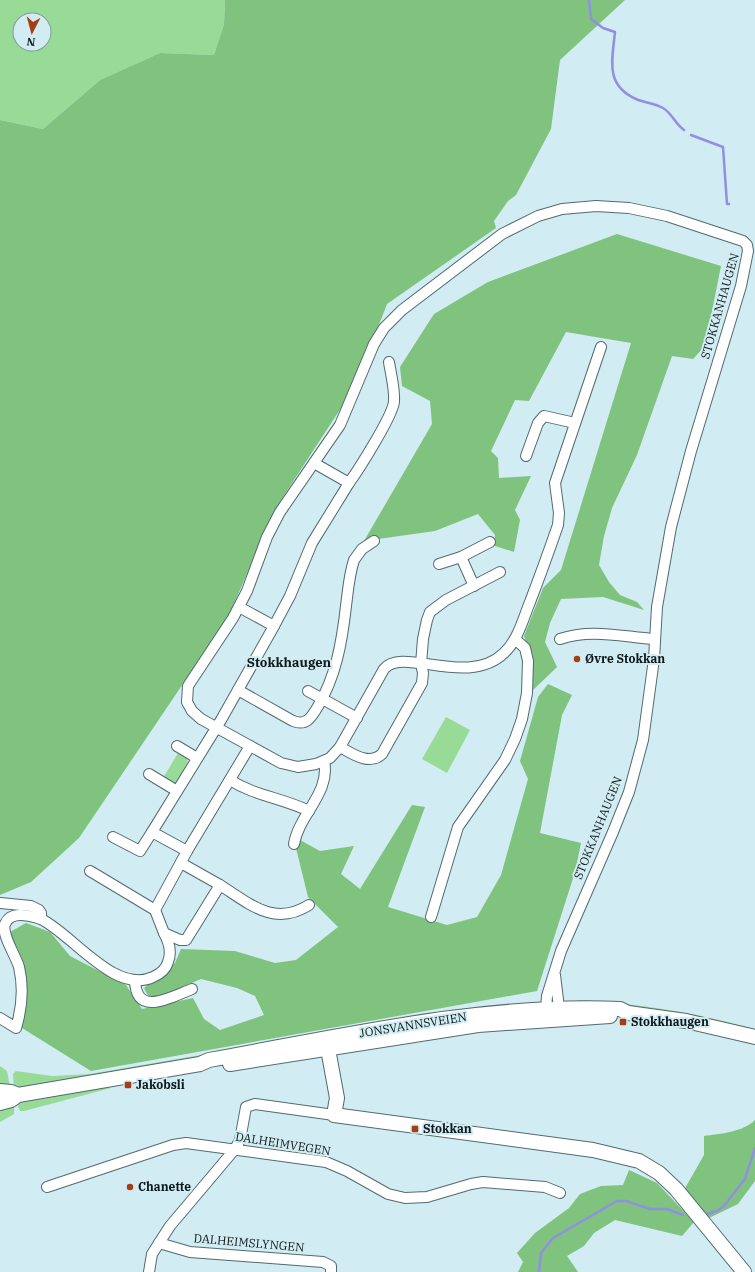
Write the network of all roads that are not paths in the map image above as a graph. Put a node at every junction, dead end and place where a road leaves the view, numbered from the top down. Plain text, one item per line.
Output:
1 (601, 347) dead end
2 (389, 362) dead end
3 (575, 423) junction
4 (526, 456) dead end
5 (314, 463) junction
6 (348, 483) junction
7 (374, 541) dead end
8 (490, 542) dead end
9 (461, 557) junction
10 (439, 564) dead end
11 (500, 572) dead end
12 (474, 586) junction
13 (239, 607) junction
14 (274, 626) junction
15 (560, 639) dead end
16 (655, 639) junction
17 (515, 640) junction
18 (421, 664) junction
19 (238, 690) junction
20 (308, 691) dead end
21 (323, 698) junction
22 (357, 718) junction
23 (216, 727) junction
24 (177, 746) dead end
25 (250, 746) junction
26 (340, 747) junction
27 (197, 758) junction
28 (324, 761) junction
29 (149, 774) dead end
30 (230, 780) junction
31 (177, 791) junction
32 (308, 811) junction
33 (152, 832) junction
34 (113, 837) dead end
35 (294, 844) dead end
36 (187, 852) junction
37 (181, 863) junction
38 (90, 871) dead end
39 (220, 885) junction
40 (0, 903) edge
41 (309, 905) dead end
42 (155, 910) junction
43 (431, 917) dead end
44 (41, 919) junction
45 (164, 933) junction
46 (135, 980) junction
47 (192, 989) dead end
48 (552, 1012) junction
49 (0, 1018) edge
50 (755, 1037) edge
51 (352, 1045) junction
52 (323, 1046) junction
53 (334, 1082) junction
54 (0, 1091) edge
55 (18, 1095) junction
56 (0, 1103) edge
57 (335, 1110) junction
58 (235, 1149) junction
59 (47, 1186) dead end
60 (560, 1193) dead end
61 (159, 1243) junction
62 (149, 1272) edge
63 (331, 1272) edge
64 (744, 1272) edge

1 - 3 street, STOKKANHAUGEN
2 - 6 street
3 - 4 street
3 - 17 street, STOKKANHAUGEN
5 - 6 street
5 - 13 street, STOKKANHAUGEN
5 - 16 street, STOKKANHAUGEN
6 - 14 street
7 - 21 street
8 - 9 street
9 - 10 street
9 - 12 street
11 - 12 street
12 - 18 street
13 - 14 street
13 - 23 street, STOKKANHAUGEN
14 - 19 street
15 - 16 street
16 - 48 street, STOKKANHAUGEN
17 - 18 street, STOKKANHAUGEN
17 - 43 street
18 - 22 street, STOKKANHAUGEN
18 - 26 street
19 - 21 street
19 - 23 street
20 - 21 street
21 - 22 street
22 - 26 street, STOKKANHAUGEN
23 - 25 street, STOKKANHAUGEN
23 - 27 street
24 - 27 street
25 - 28 street, STOKKANHAUGEN
25 - 30 street
26 - 28 street, STOKKANHAUGEN
27 - 31 street
28 - 32 street
29 - 31 street
30 - 32 street
30 - 36 street
31 - 33 street
32 - 35 street
33 - 34 street
33 - 36 street
36 - 37 street
37 - 39 street
37 - 42 street
38 - 42 street
39 - 41 street
39 - 45 street
40 - 44 street
42 - 45 street
44 - 46 street
44 - 49 street
45 - 46 street
46 - 47 street
48 - 50 main road, JONSVANNSVEIEN
48 - 51 main road, JONSVANNSVEIEN
48 - 52 main road, JONSVANNSVEIEN
51 - 52 main road, JONSVANNSVEIEN
51 - 53 main road
52 - 53 main road
52 - 55 main road, JONSVANNSVEIEN
52 - 57 main road
53 - 57 main road
54 - 55 main road, JONSVANNSVEIEN
55 - 56 main road, JONSVANNSVEIEN
57 - 58 street
57 - 64 main road
58 - 59 street, DALHEIMVEGEN
58 - 60 street, DALHEIMVEGEN
58 - 61 street
61 - 62 street
61 - 63 street, DALHEIMSLYNGEN

